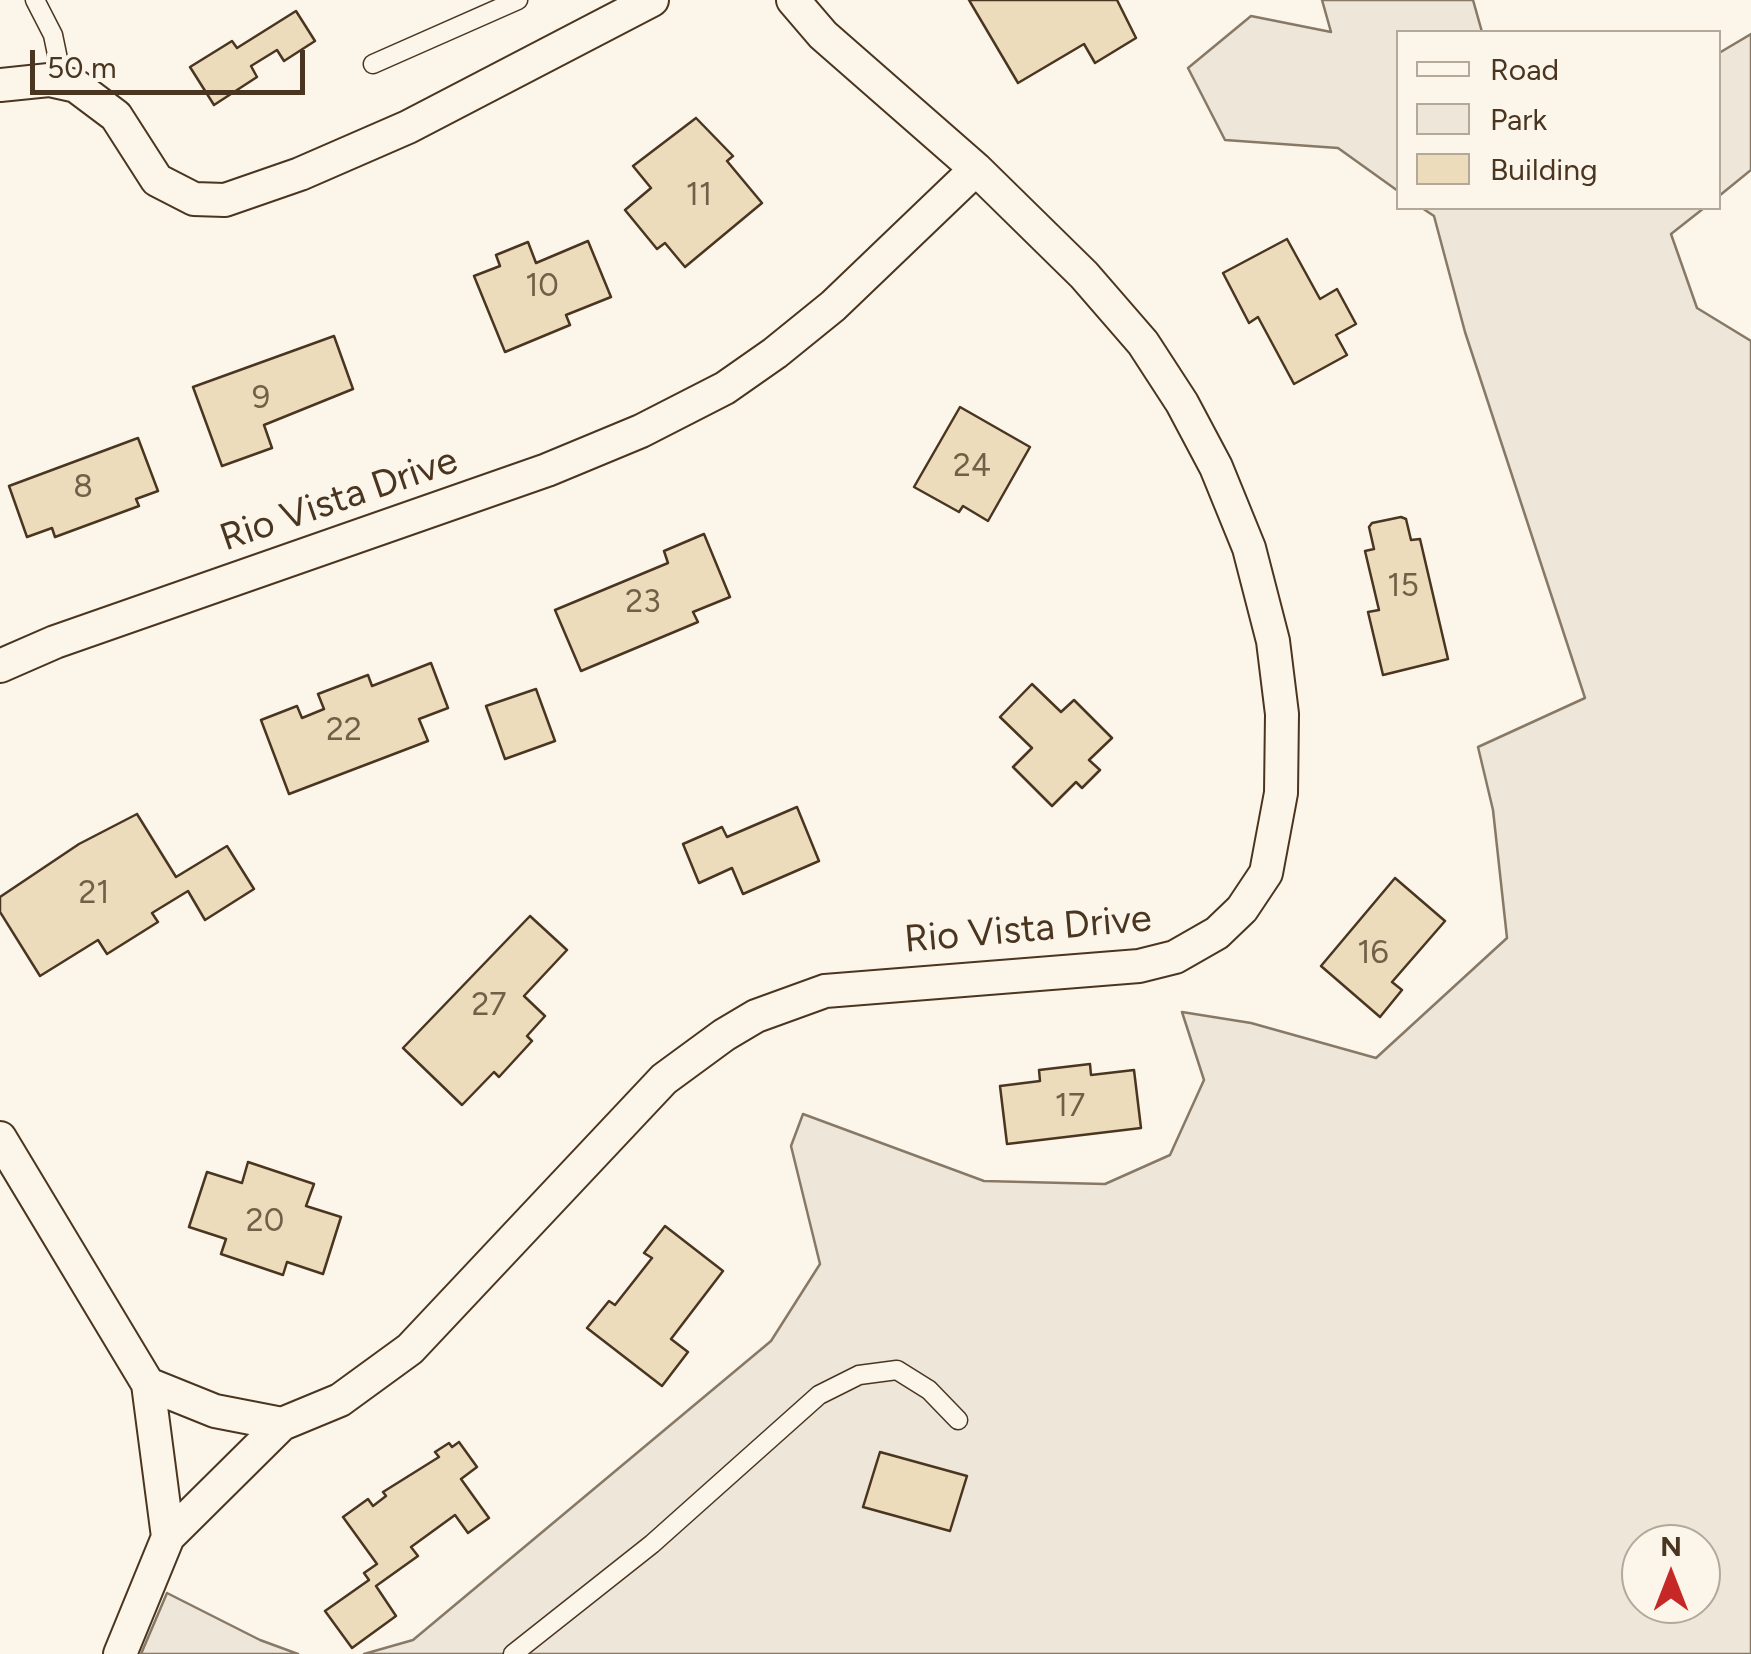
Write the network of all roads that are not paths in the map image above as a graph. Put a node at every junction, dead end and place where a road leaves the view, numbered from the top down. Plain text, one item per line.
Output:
1 (35, 0) edge
2 (518, 0) edge
3 (652, 0) edge
4 (792, 0) edge
5 (373, 64) dead end
6 (0, 84) edge
7 (62, 84) junction
8 (976, 169) junction
9 (0, 666) edge
10 (0, 1138) edge
11 (148, 1384) junction
12 (958, 1420) dead end
13 (282, 1424) junction
14 (168, 1537) junction
15 (120, 1654) edge
16 (513, 1654) edge

1 - 7 lane
2 - 5 lane
3 - 7 street
4 - 8 street, Rio Vista Drive
6 - 7 street
8 - 9 street, Rio Vista Drive
8 - 13 street, Rio Vista Drive
10 - 11 street, Rio Vista Drive
11 - 13 street
11 - 14 street, Rio Vista Drive
12 - 16 lane
13 - 14 street, Rio Vista Drive
14 - 15 street, Rio Vista Drive

